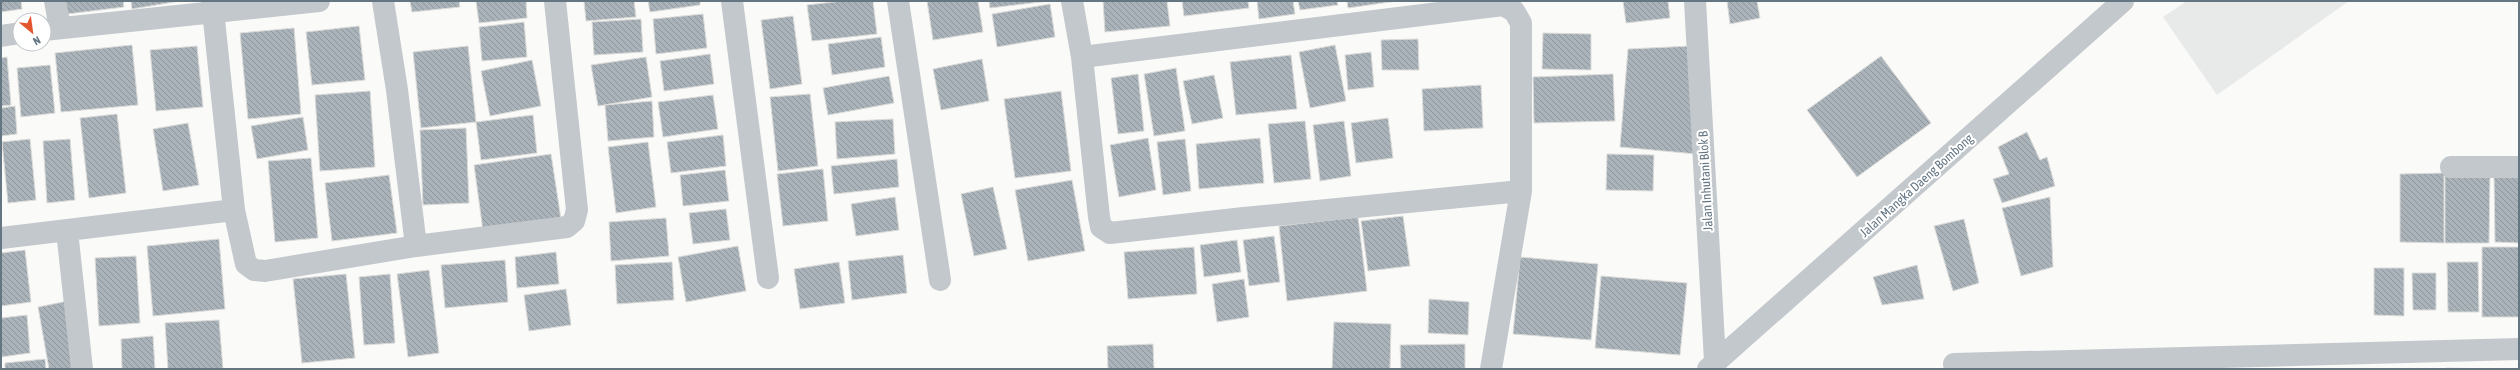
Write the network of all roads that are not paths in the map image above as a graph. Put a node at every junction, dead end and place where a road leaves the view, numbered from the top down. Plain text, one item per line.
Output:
1 (55, 1) edge
2 (319, 1) edge
3 (383, 1) edge
4 (555, 1) edge
5 (732, 1) edge
6 (898, 1) edge
7 (1072, 1) edge
8 (1695, 1) edge
9 (2123, 1) edge
10 (212, 7) edge
11 (52, 29) edge
12 (12, 34) edge
13 (1, 36) edge
14 (1082, 57) junction
15 (2452, 167) dead end
16 (2519, 167) edge
17 (1522, 191) junction
18 (234, 210) junction
19 (67, 231) junction
20 (1, 238) edge
21 (416, 246) junction
22 (768, 278) dead end
23 (940, 280) dead end
24 (2519, 349) edge
25 (1712, 365) edge
26 (82, 369) edge
27 (1491, 369) edge
28 (1954, 369) edge

1 - 11 street
2 - 10 street
3 - 21 street
4 - 21 street
5 - 22 street
6 - 23 street
7 - 14 street
8 - 25 street, Jalan Inhutani Blok B
9 - 25 street, Jalan Mangka Daeng Bombong
10 - 11 street
10 - 18 street
12 - 13 street
14 - 17 street
14 - 17 street
15 - 16 street
17 - 27 street
18 - 19 street
18 - 21 street
19 - 20 street
19 - 26 street
24 - 28 street

